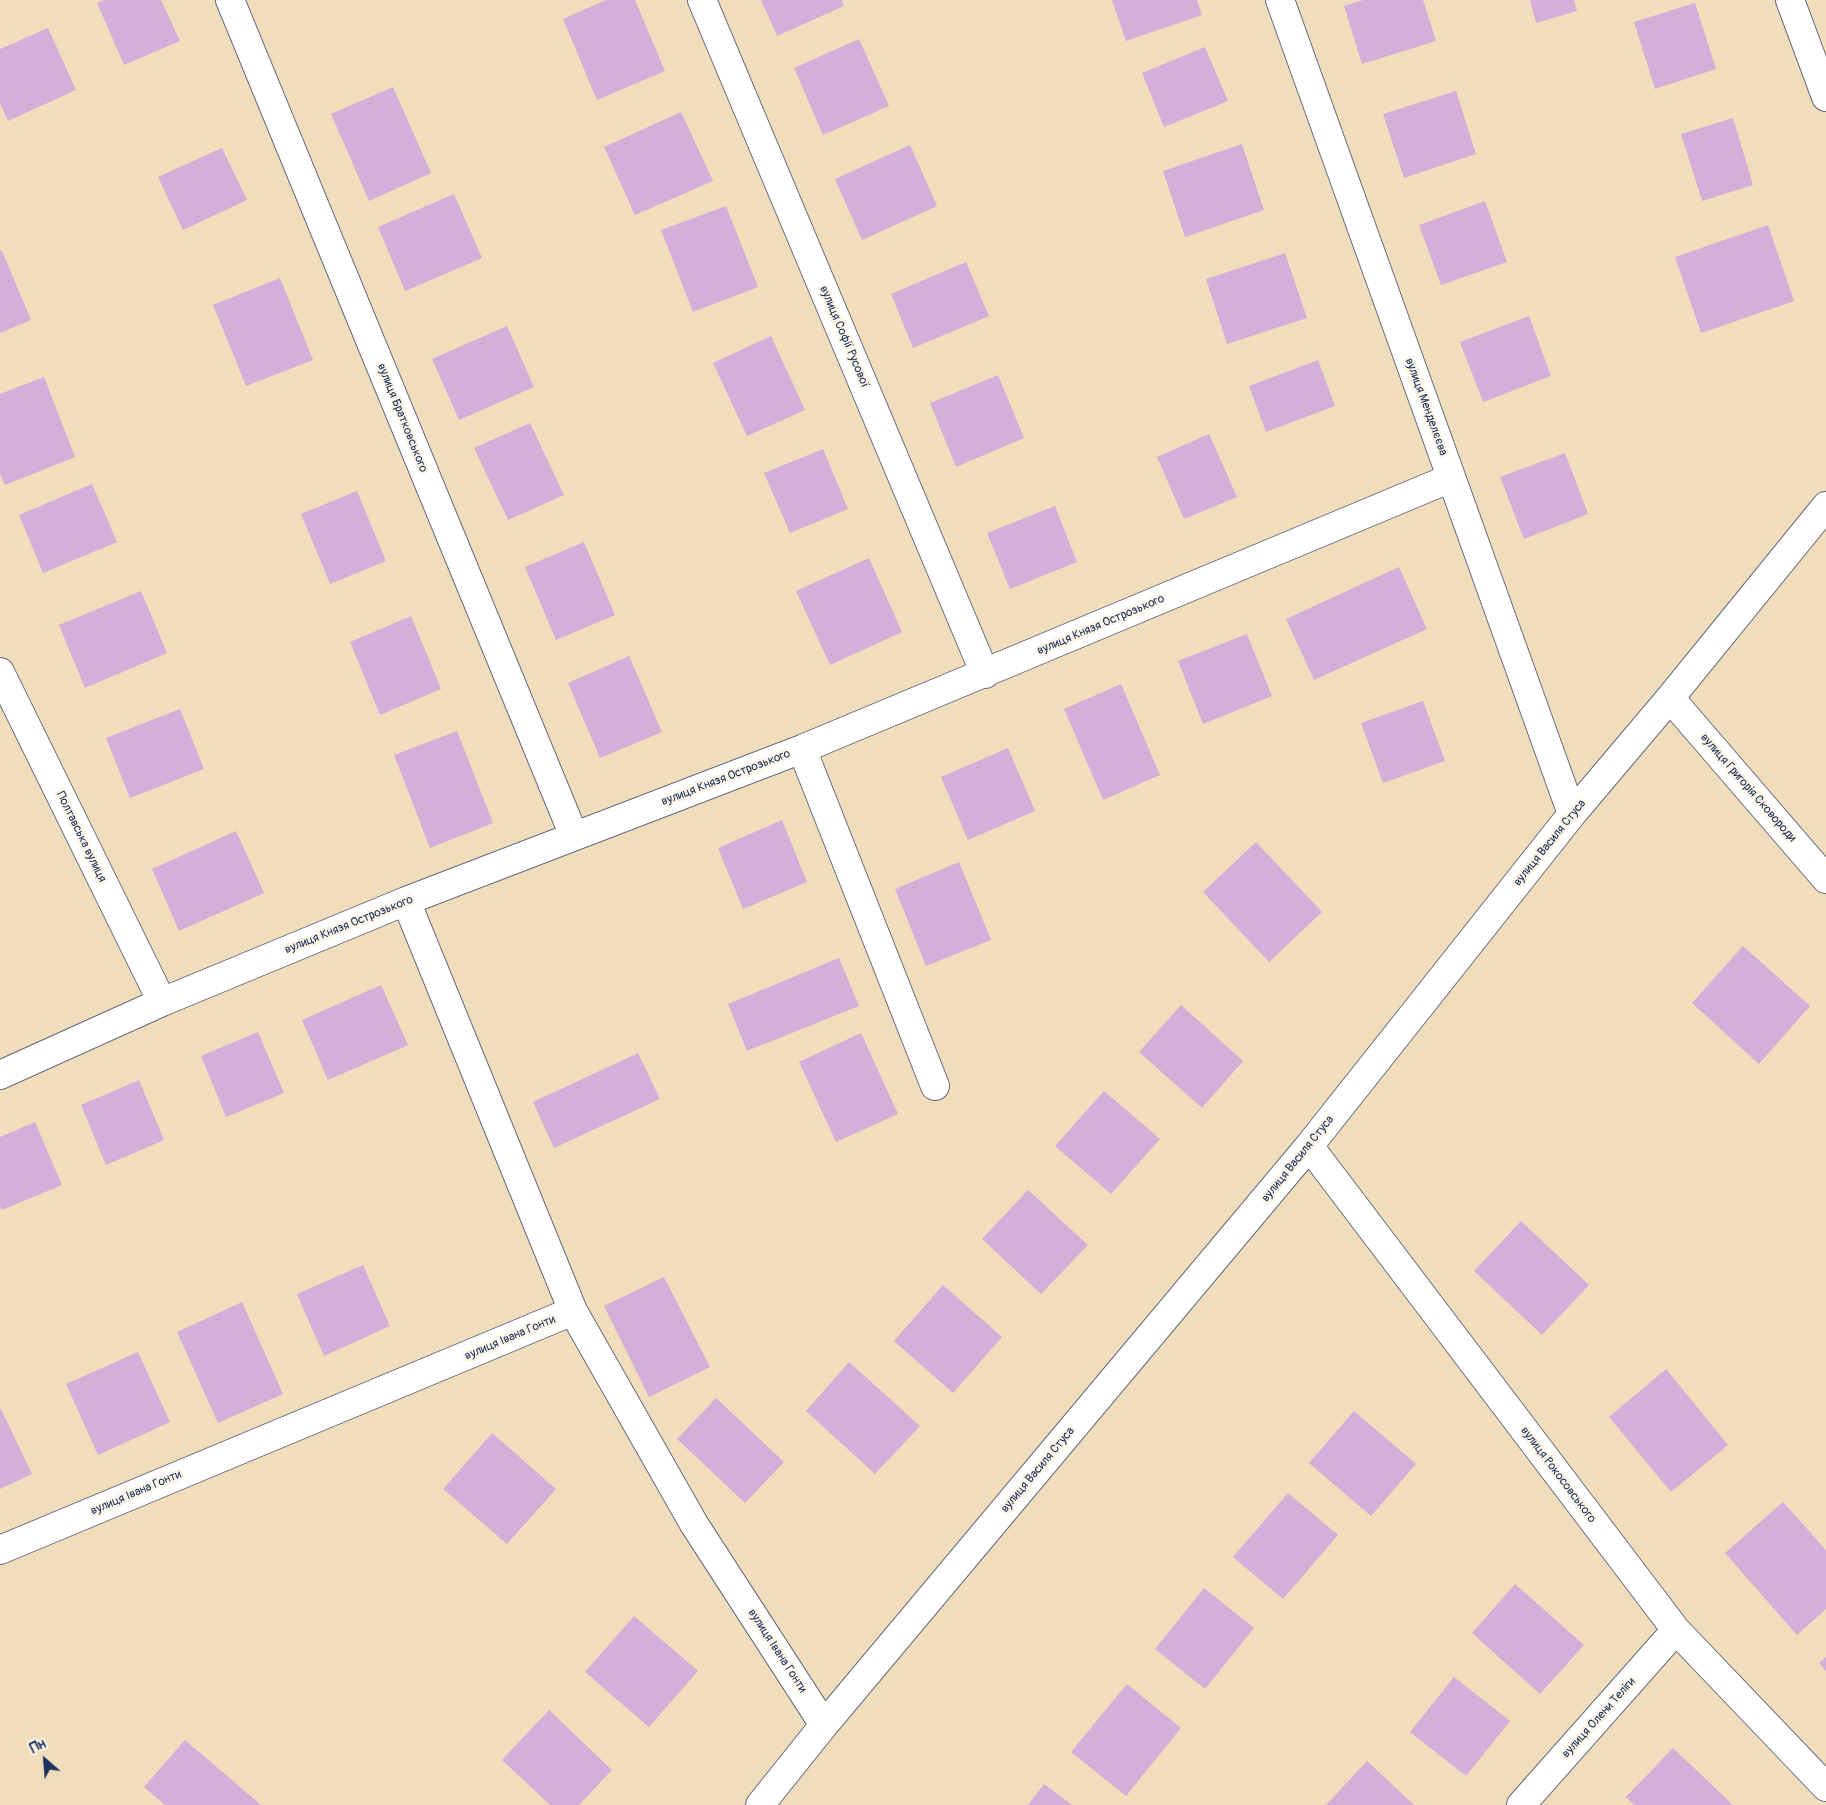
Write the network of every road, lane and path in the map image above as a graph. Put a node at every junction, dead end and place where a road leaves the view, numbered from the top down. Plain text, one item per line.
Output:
1 (230, 0) edge
2 (702, 0) edge
3 (1280, 0) edge
4 (1790, 0) edge
5 (1826, 97) edge
6 (1451, 478) junction
7 (1826, 506) edge
8 (0, 672) edge
9 (985, 674) junction
10 (1670, 698) junction
11 (802, 749) junction
12 (1572, 814) junction
13 (574, 836) junction
14 (1826, 879) edge
15 (406, 901) junction
16 (162, 1002) junction
17 (0, 1075) edge
18 (935, 1086) dead end
19 (1309, 1146) junction
20 (574, 1311) junction
21 (0, 1550) edge
22 (1676, 1630) junction
23 (824, 1725) junction
24 (1826, 1787) edge
25 (760, 1805) edge
26 (1521, 1805) edge

1 - 13 street, вулиця Братковського
2 - 9 street, вулиця Софії Русової
3 - 6 street, вулиця Менделєєва
4 - 5 street
6 - 9 street, вулиця Князя Острозького
6 - 12 street, вулиця Менделєєва
7 - 10 street, вулиця Василя Стуса
8 - 16 street, Полтавська вулиця
9 - 11 street, вулиця Князя Острозького
10 - 12 street, вулиця Василя Стуса
10 - 14 street, вулиця Григорія Сковороди
11 - 13 street, вулиця Князя Острозького
11 - 18 street
12 - 19 street, вулиця Василя Стуса
13 - 15 street, вулиця Князя Острозького
15 - 16 street, вулиця Князя Острозького
15 - 20 street
16 - 17 street, вулиця Князя Острозького
19 - 22 street, вулиця Рокосовського
19 - 23 street, вулиця Василя Стуса
20 - 21 street, вулиця Івана Гонти
20 - 23 street, вулиця Івана Гонти
22 - 24 street, вулиця Рокосовського
22 - 26 street, вулиця Олени Теліги
23 - 25 street, вулиця Василя Стуса

